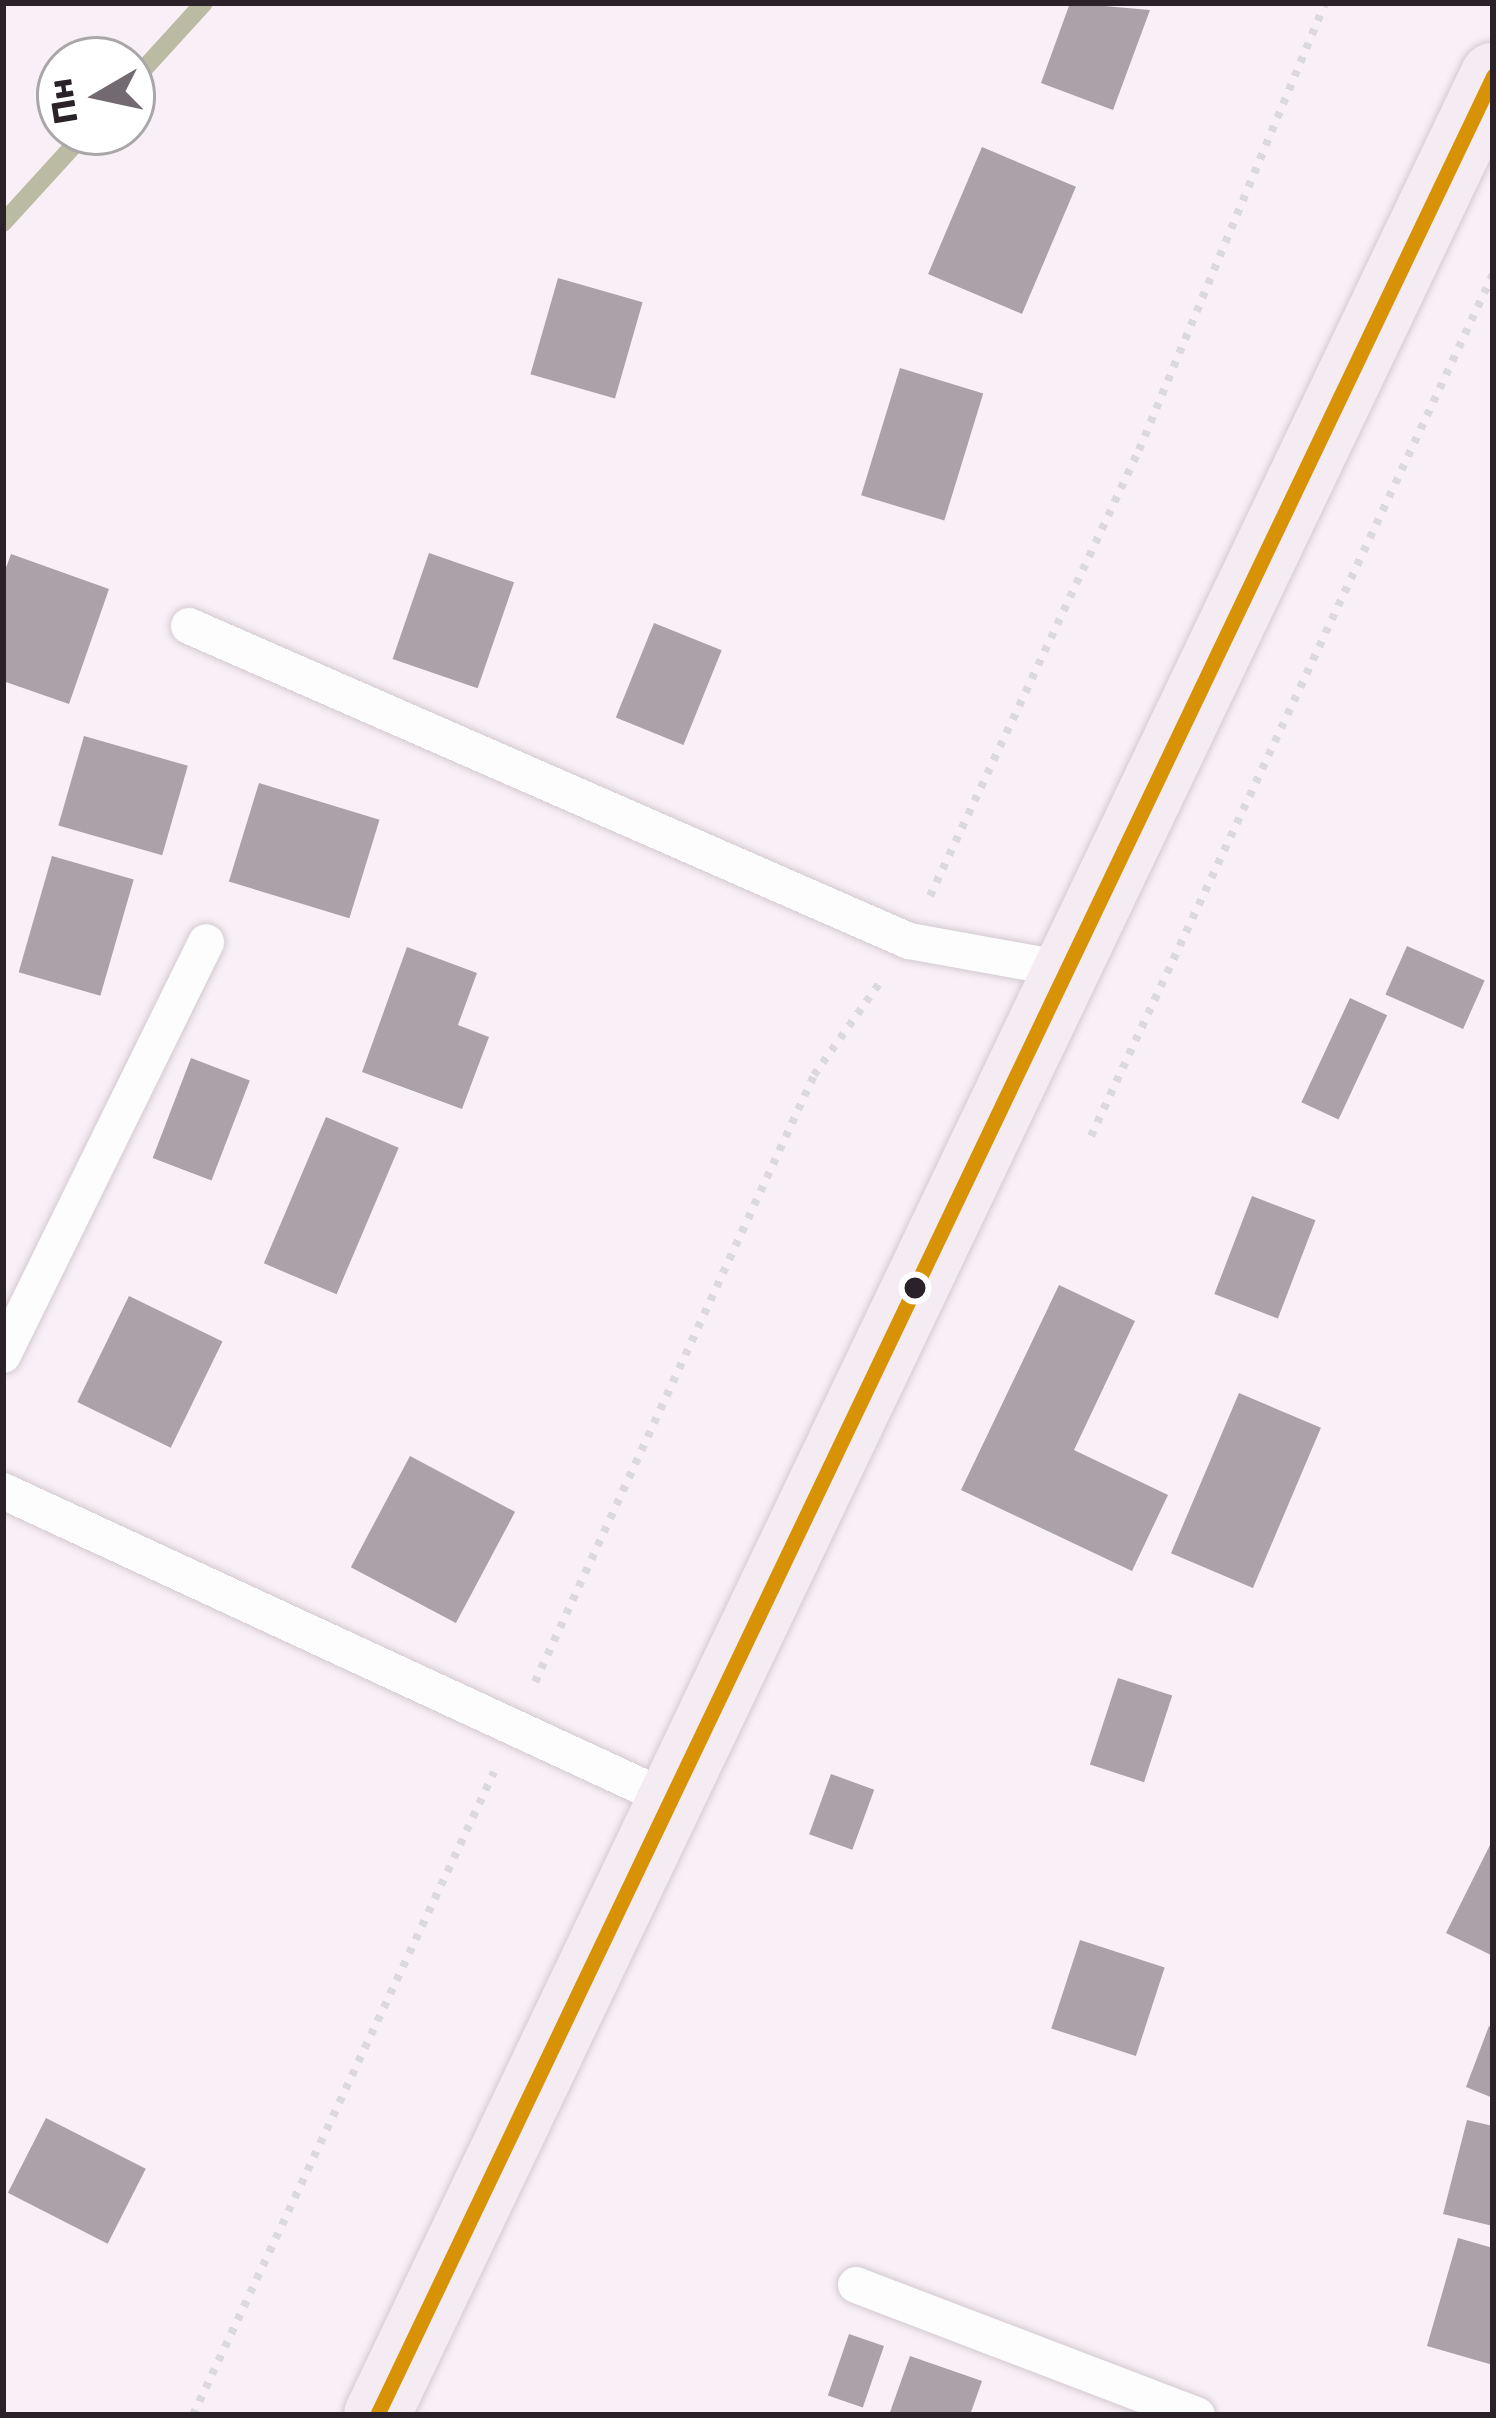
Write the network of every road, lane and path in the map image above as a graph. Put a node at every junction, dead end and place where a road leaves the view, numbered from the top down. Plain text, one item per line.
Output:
1 (1325, 3) edge
2 (1493, 76) edge
3 (1493, 274) edge
4 (189, 626) dead end
5 (206, 941) dead end
6 (909, 941) junction
7 (1065, 969) junction
8 (814, 1075) dead end
9 (1090, 1136) dead end
10 (3, 1355) edge
11 (3, 1491) edge
12 (673, 1801) junction
13 (856, 2285) dead end
14 (377, 2415) edge
15 (1196, 2415) edge

1 - 6 path
2 - 7 main road
3 - 9 path
4 - 6 lane
5 - 10 lane
6 - 7 lane
6 - 8 path
7 - 12 main road
11 - 12 lane
12 - 14 main road
13 - 15 lane

